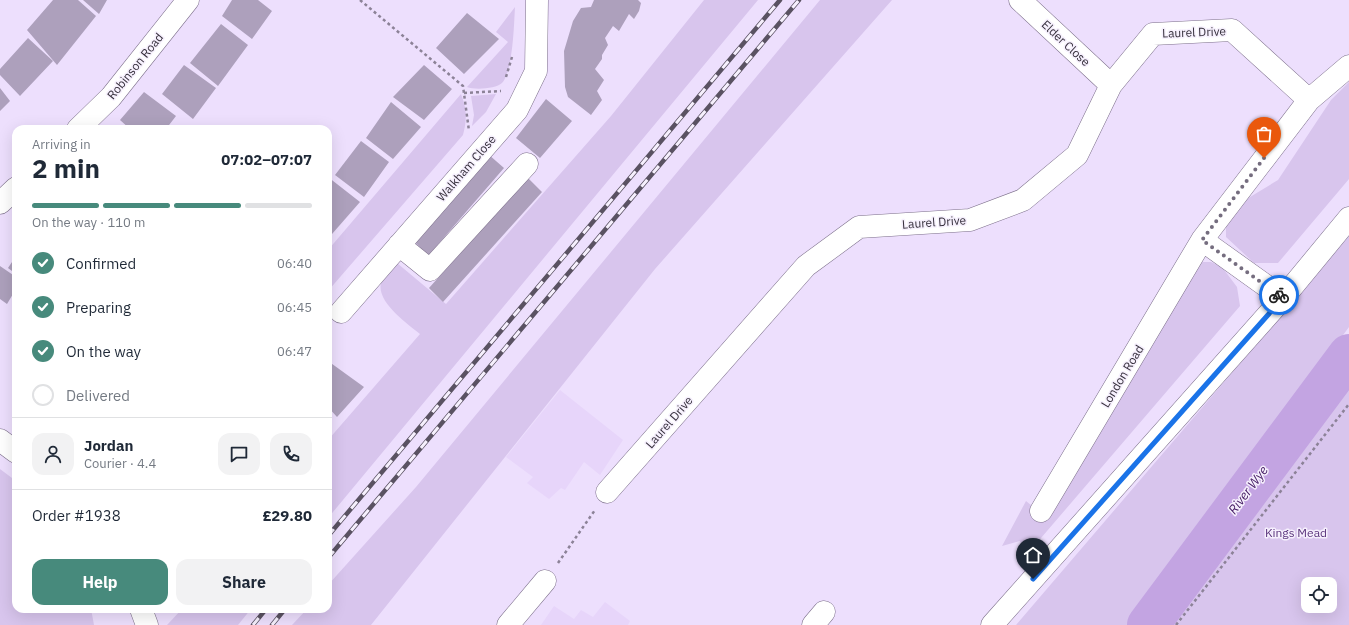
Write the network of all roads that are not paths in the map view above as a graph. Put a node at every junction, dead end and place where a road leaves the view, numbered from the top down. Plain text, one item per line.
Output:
1 (188, 0) edge
2 (537, 0) edge
3 (1020, 0) edge
4 (1349, 66) edge
5 (1111, 85) junction
6 (1309, 100) junction
7 (82, 125) edge
8 (527, 164) dead end
9 (12, 192) edge
10 (0, 204) edge
11 (1349, 218) edge
12 (1202, 240) junction
13 (399, 246) junction
14 (1283, 298) junction
15 (340, 312) dead end
16 (0, 440) edge
17 (12, 449) edge
18 (608, 492) road end
19 (1041, 511) dead end
20 (545, 581) road end
21 (142, 613) edge
22 (147, 625) edge
23 (508, 625) edge
24 (992, 625) edge

1 - 7 street, Robinson Road
2 - 13 street, Walkham Close
3 - 5 street, Elder Close
4 - 6 street, London Road
5 - 6 street, Laurel Drive
5 - 18 street, Laurel Drive
6 - 12 street, London Road
8 - 13 street
9 - 10 street
11 - 14 street
12 - 14 street
12 - 19 street, London Road
13 - 15 street, Walkham Close
14 - 24 street
16 - 17 street
20 - 23 street
21 - 22 street

